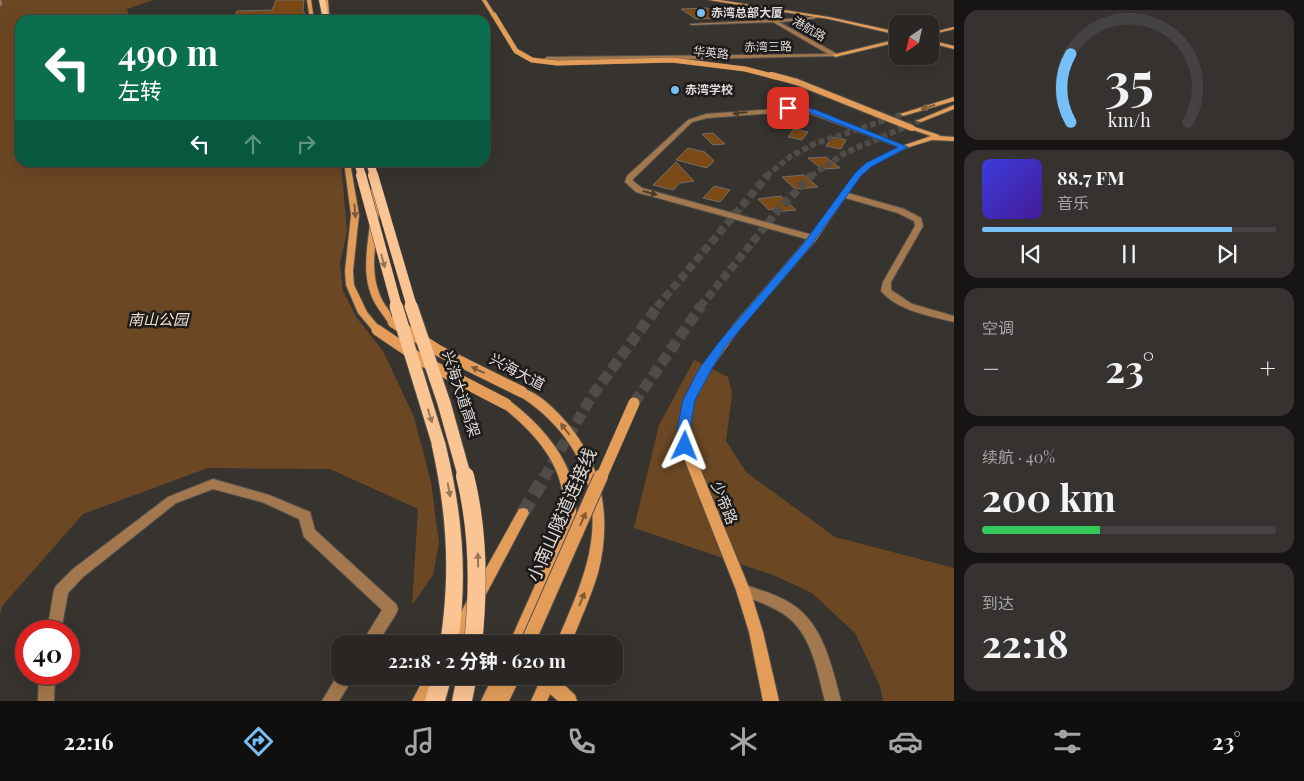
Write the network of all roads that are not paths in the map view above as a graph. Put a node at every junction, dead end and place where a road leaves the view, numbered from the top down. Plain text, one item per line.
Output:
1 (310, 0) edge
2 (315, 0) edge
3 (324, 0) edge
4 (484, 0) edge
5 (711, 0) edge
6 (719, 0) edge
7 (0, 1) edge
8 (0, 5) edge
9 (310, 15) edge
10 (317, 15) edge
11 (326, 15) edge
12 (328, 15) edge
13 (818, 16) junction
14 (773, 20) junction
15 (692, 24) dead end
16 (954, 27) edge
17 (889, 29) edge
18 (889, 30) edge
19 (939, 31) edge
20 (889, 42) edge
21 (939, 45) edge
22 (954, 49) edge
23 (834, 55) junction
24 (547, 59) dead end
25 (954, 99) edge
26 (954, 107) edge
27 (903, 114) tunnel mouth
28 (919, 121) tunnel mouth
29 (952, 139) edge
30 (904, 147) junction
31 (348, 167) edge
32 (359, 167) edge
33 (371, 167) edge
34 (372, 167) edge
35 (845, 195) junction
36 (813, 238) junction
37 (954, 319) edge
38 (634, 404) tunnel mouth
39 (523, 513) tunnel mouth
40 (743, 590) junction
41 (56, 620) edge
42 (374, 635) edge
43 (451, 635) edge
44 (455, 635) edge
45 (474, 635) edge
46 (520, 635) edge
47 (531, 635) edge
48 (567, 635) edge
49 (47, 685) edge
50 (340, 685) edge
51 (429, 685) edge
52 (439, 685) edge
53 (465, 685) edge
54 (497, 685) edge
55 (508, 685) edge
56 (544, 685) edge
57 (554, 685) edge
58 (46, 701) edge
59 (330, 701) edge
60 (420, 701) edge
61 (435, 701) edge
62 (462, 701) edge
63 (489, 701) edge
64 (502, 701) edge
65 (539, 701) edge
66 (568, 701) edge
67 (771, 701) edge
68 (833, 701) edge

1 - 9 street
2 - 10 main road
3 - 11 main road
3 - 12 street
4 - 29 street, 华英路, bridge
5 - 6 street
6 - 13 street
6 - 17 street
7 - 8 street
13 - 14 street
13 - 18 street
14 - 15 street
14 - 23 street, 港航路
16 - 19 street
20 - 23 street, 赤湾三路
21 - 22 street
23 - 24 street, 赤湾三路
25 -> 27 street
26 - 28 street
29 - 30 street, 少帝路
30 - 35 street, 少帝路
30 -> 36 street
31 -> 46 street, bridge
32 -> 43 main road, bridge
48 -> 33 street, 兴海大道, bridge
45 -> 34 main road, 兴海大道高架, bridge
35 - 36 street, 少帝路
35 - 37 street
36 - 40 street, 少帝路
47 -> 38 street, 小南山隧道连接线, bridge
39 - 44 street
40 - 67 street, 少帝路
40 - 68 street
41 - 42 street
49 - 58 street
50 - 59 street
51 - 60 street
52 - 61 main road
53 - 62 main road
54 - 63 street
55 - 64 street
56 - 65 street
57 - 66 street

